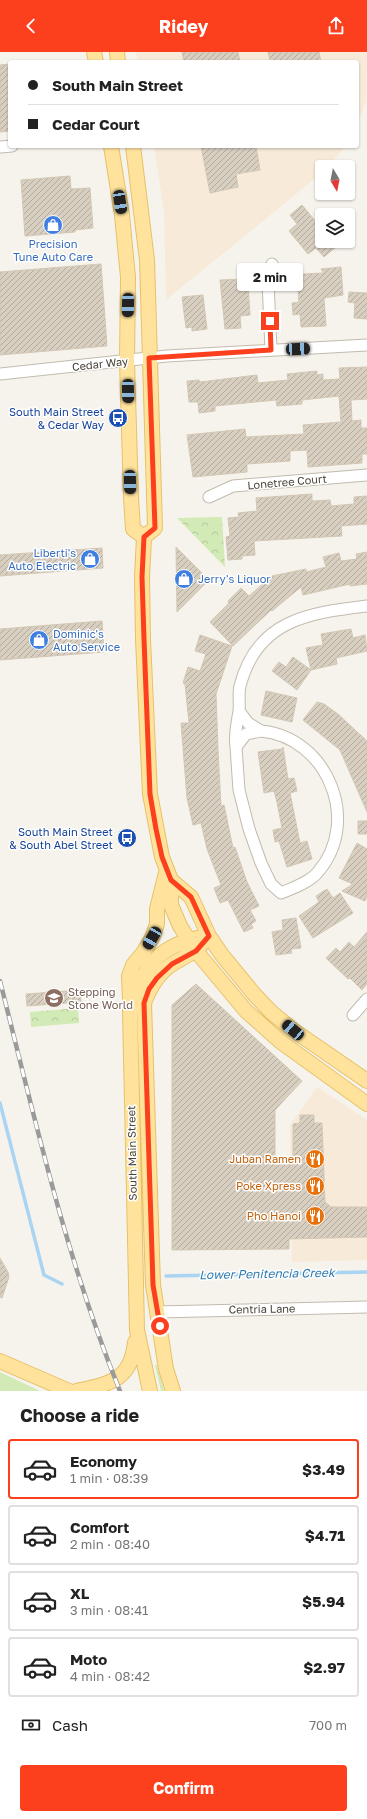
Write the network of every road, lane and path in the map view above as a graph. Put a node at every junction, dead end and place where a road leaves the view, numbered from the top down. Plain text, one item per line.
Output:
1 (112, 148) edge
2 (133, 148) edge
3 (272, 264) dead end
4 (367, 345) edge
5 (271, 350) junction
6 (149, 358) junction
7 (127, 361) junction
8 (0, 374) edge
9 (367, 475) edge
10 (209, 497) dead end
11 (144, 537) junction
12 (367, 606) edge
13 (239, 712) junction
14 (261, 731) junction
15 (236, 747) junction
16 (169, 874) junction
17 (209, 936) junction
18 (188, 939) junction
19 (196, 951) junction
20 (367, 999) edge
21 (130, 1011) junction
22 (352, 1015) dead end
23 (349, 1069) junction
24 (367, 1081) edge
25 (339, 1085) junction
26 (367, 1104) edge
27 (150, 1178) junction
28 (133, 1180) junction
29 (367, 1306) edge
30 (157, 1312) junction
31 (136, 1330) junction
32 (0, 1361) edge
33 (69, 1391) edge
34 (76, 1391) edge
35 (150, 1391) edge
36 (173, 1391) edge

1 - 7 main road
2 - 6 main road
3 - 5 street
4 - 5 street, Cedar Way
5 - 6 street, Cedar Way
6 - 7 street, Cedar Way
6 - 11 main road
7 - 8 street, Cedar Way
7 - 11 main road
9 - 10 street, Lonetree Court
11 - 16 main road
12 - 13 street
13 - 14 street
13 - 15 street
14 - 15 street
14 - 15 street
16 - 17 main road
16 - 18 main road
16 - 21 main road
17 - 18 main road, South Main Street
17 - 19 main road, South Main Street
17 - 23 main road
18 - 19 main road
18 - 21 main road, South Main Street
19 - 25 main road
19 - 27 main road, South Main Street
20 - 22 street
21 - 28 main road, South Main Street
23 - 24 main road
23 - 25 main road
25 - 26 main road
27 - 28 main road
27 - 30 main road, South Main Street
28 - 31 main road, South Main Street
29 - 30 street, Centria Lane
30 - 36 main road, South Main Street
31 - 34 main road
31 - 35 main road, South Main Street
32 - 33 main road

